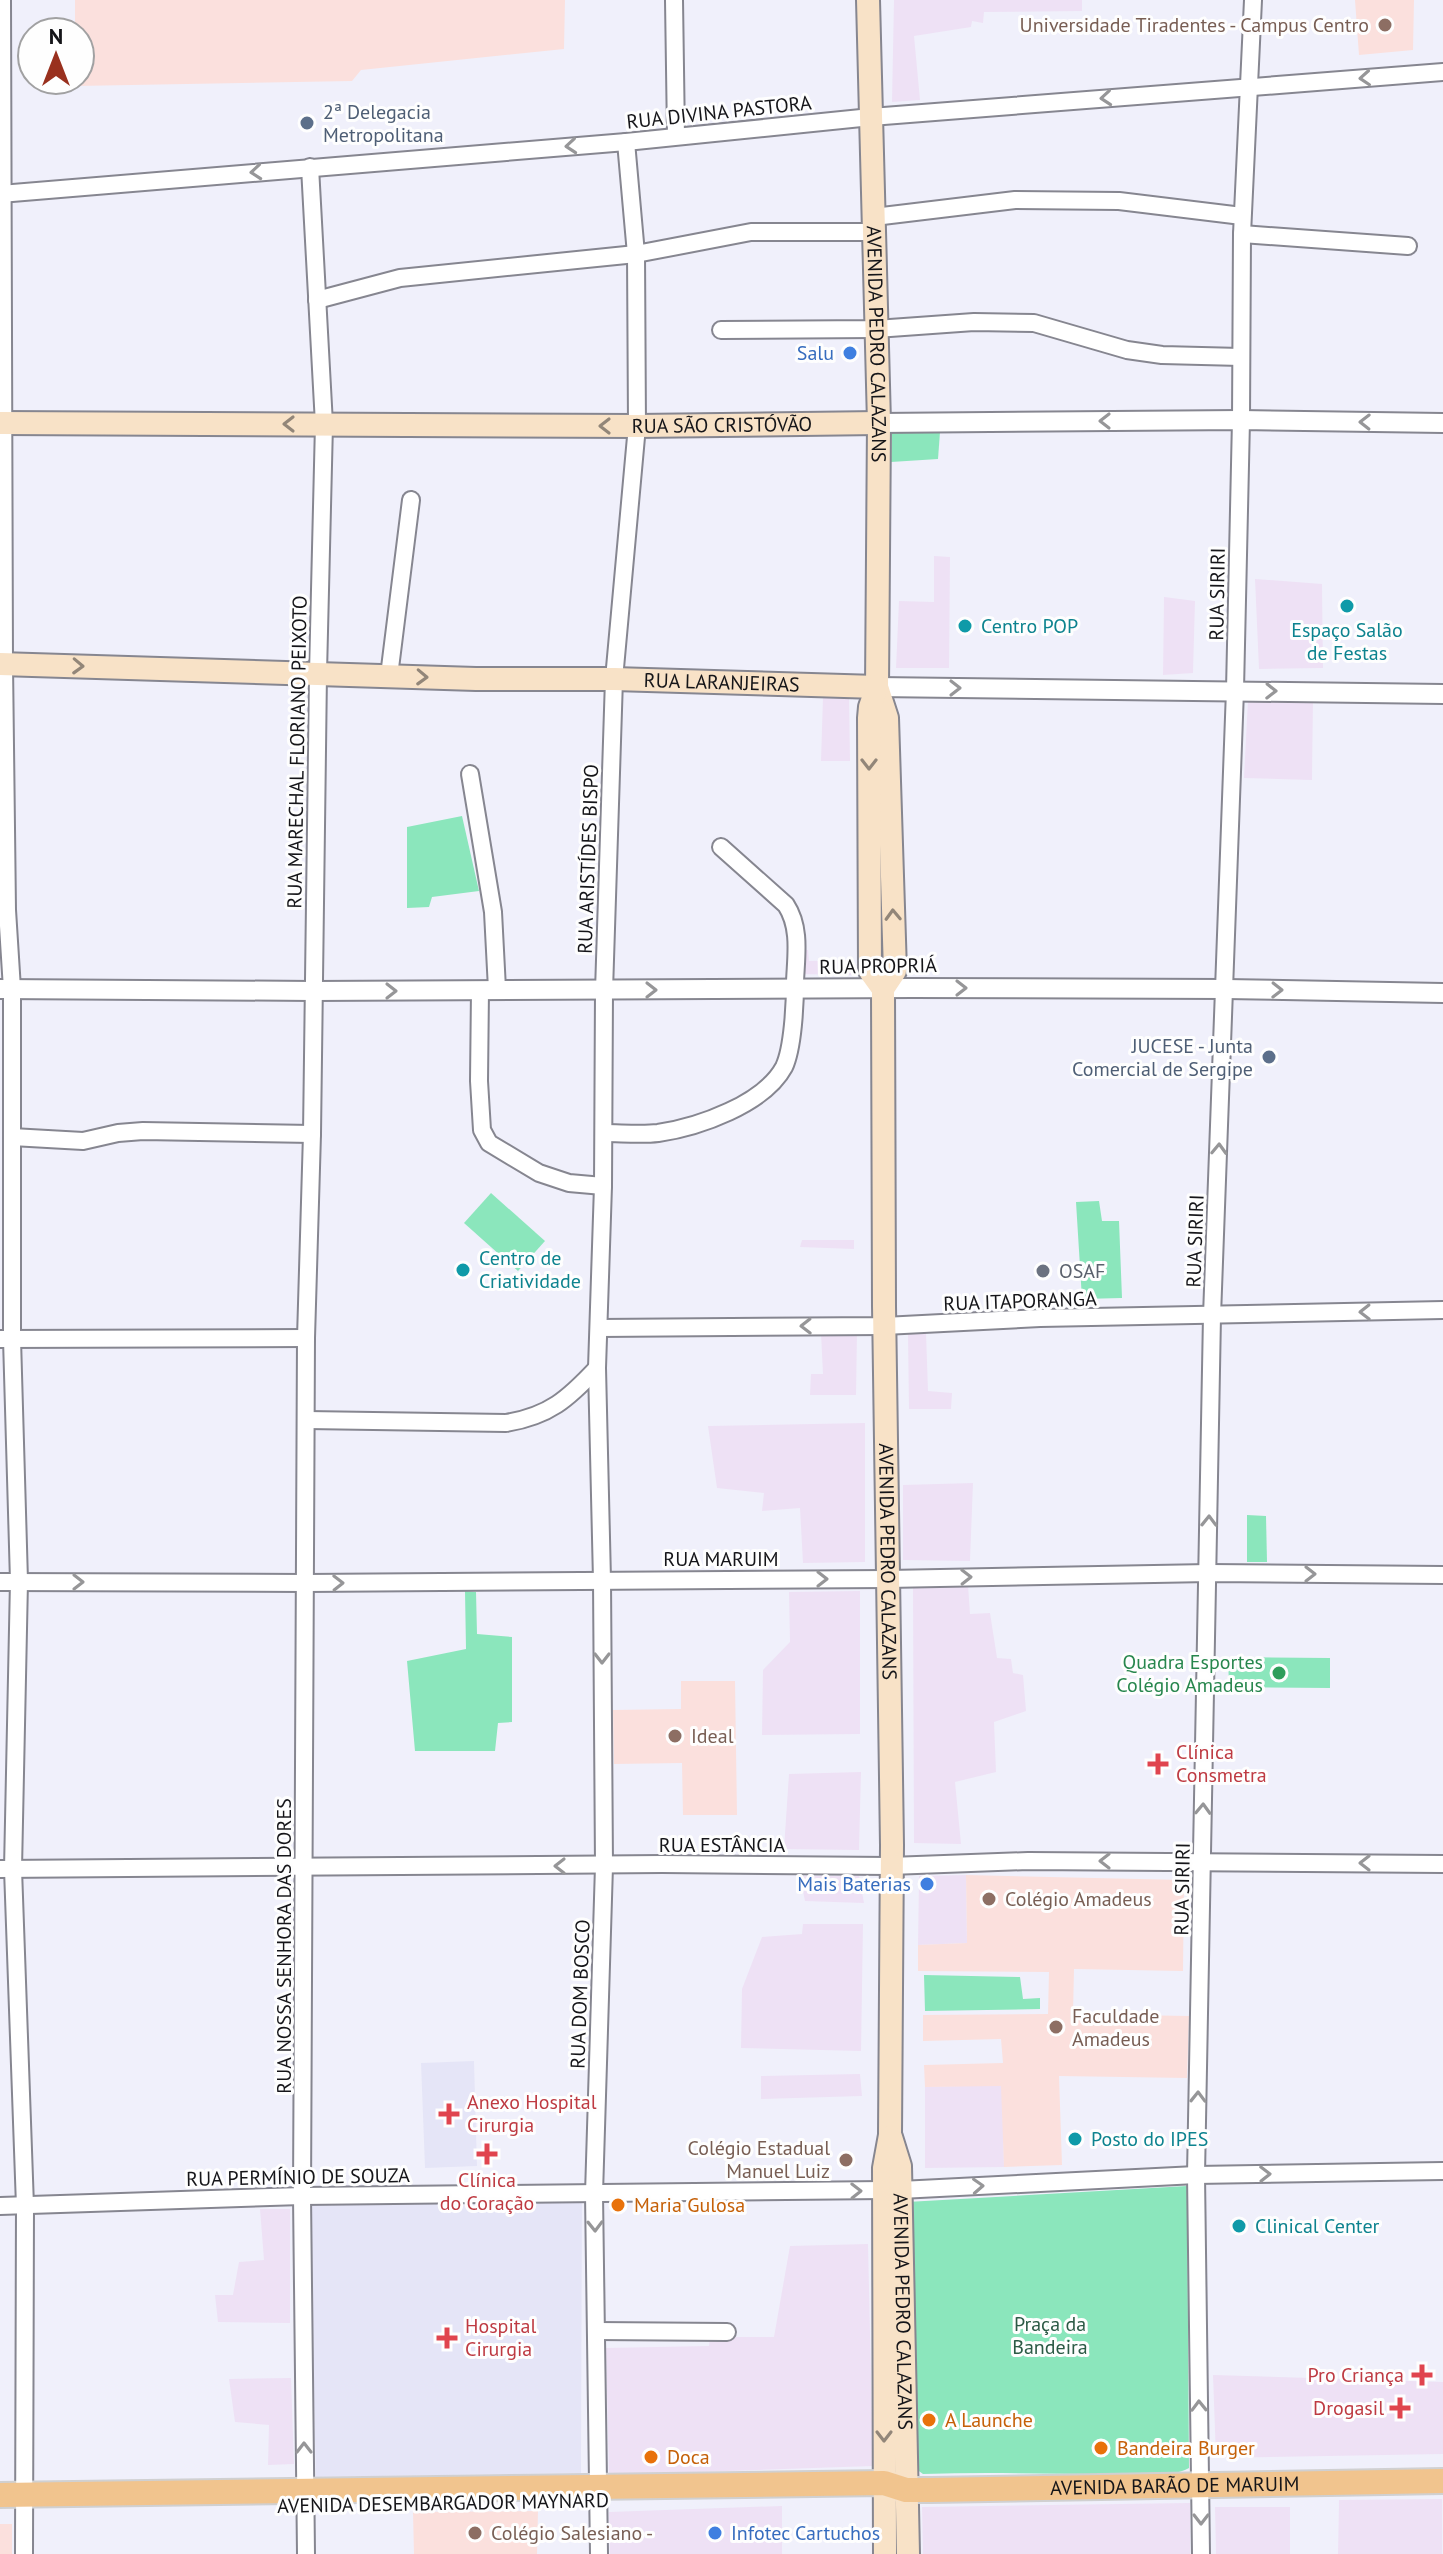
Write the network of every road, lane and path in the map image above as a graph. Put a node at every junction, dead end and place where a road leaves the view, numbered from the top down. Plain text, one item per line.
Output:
1 (2, 0) edge
2 (674, 0) edge
3 (868, 0) edge
4 (1253, 0) edge
5 (1443, 72) edge
6 (1248, 87) junction
7 (871, 117) junction
8 (676, 136) junction
9 (626, 142) junction
10 (310, 167) junction
11 (0, 194) edge
12 (874, 225) junction
13 (1242, 225) junction
14 (1408, 246) dead end
15 (636, 254) junction
16 (317, 300) junction
17 (876, 329) junction
18 (721, 330) dead end
19 (1241, 357) junction
20 (1241, 420) junction
21 (1, 423) edge
22 (879, 423) junction
23 (1443, 423) edge
24 (324, 424) junction
25 (637, 426) junction
26 (411, 500) dead end
27 (2, 664) edge
28 (318, 673) junction
29 (389, 676) junction
30 (614, 679) junction
31 (877, 687) junction
32 (1235, 690) junction
33 (1443, 694) edge
34 (470, 774) dead end
35 (721, 847) dead end
36 (4, 910) edge
37 (6, 989) edge
38 (883, 989) junction
39 (1226, 989) junction
40 (489, 990) junction
41 (795, 990) junction
42 (313, 991) junction
43 (604, 991) junction
44 (1443, 993) edge
45 (604, 1133) junction
46 (312, 1134) junction
47 (12, 1137) junction
48 (603, 1186) junction
49 (1443, 1310) edge
50 (1212, 1316) junction
51 (884, 1326) junction
52 (599, 1328) junction
53 (306, 1338) junction
54 (6, 1339) edge
55 (597, 1368) junction
56 (307, 1420) junction
57 (1209, 1573) junction
58 (1443, 1575) edge
59 (888, 1579) junction
60 (602, 1580) junction
61 (19, 1581) junction
62 (0, 1582) edge
63 (306, 1583) junction
64 (1202, 1862) junction
65 (1443, 1864) edge
66 (305, 1866) junction
67 (604, 1866) junction
68 (890, 1866) junction
69 (7, 1869) edge
70 (1443, 2171) edge
71 (1196, 2175) junction
72 (892, 2190) junction
73 (594, 2194) junction
74 (302, 2196) junction
75 (0, 2206) edge
76 (25, 2206) junction
77 (596, 2331) junction
78 (727, 2332) dead end
79 (1443, 2481) edge
80 (1201, 2484) junction
81 (892, 2490) junction
82 (598, 2493) junction
83 (0, 2495) edge
84 (304, 2498) junction
85 (16, 2506) edge
86 (24, 2554) edge
87 (306, 2554) edge
88 (599, 2554) edge
89 (885, 2554) edge
90 (908, 2554) edge
91 (1201, 2554) edge

1 - 11 street
2 - 8 street
3 - 7 main road, AVENIDA PEDRO CALAZANS
4 - 6 street, RUA SIRIRI
5 -> 6 street, RUA DIVINA PASTORA
6 -> 7 street, RUA DIVINA PASTORA
6 - 13 street, RUA SIRIRI
7 - 8 street, RUA DIVINA PASTORA
7 - 12 main road, AVENIDA PEDRO CALAZANS
8 - 9 street, RUA DIVINA PASTORA
9 -> 10 street, RUA DIVINA PASTORA
9 - 15 street, RUA ARISTÍDES BISPO
10 -> 11 street, RUA DIVINA PASTORA
10 - 16 street, RUA MARECHAL FLORIANO PEIXOTO
11 - 21 street
12 - 13 street
12 - 15 street
12 - 17 main road, AVENIDA PEDRO CALAZANS
13 - 14 street
13 - 19 street, RUA SIRIRI
15 - 16 street
15 - 25 street, RUA ARISTÍDES BISPO
16 - 24 street, RUA MARECHAL FLORIANO PEIXOTO
17 - 18 street
17 - 19 street
17 - 22 main road, AVENIDA PEDRO CALAZANS
19 - 20 street, RUA SIRIRI
20 -> 22 street, RUA SÃO CRISTÓVÃO
23 -> 20 street, RUA SÃO CRISTÓVÃO
20 - 32 street, RUA SIRIRI
24 -> 21 main road, RUA SÃO CRISTÓVÃO
21 - 27 street
22 - 25 main road, RUA SÃO CRISTÓVÃO
22 - 31 main road, AVENIDA PEDRO CALAZANS
25 -> 24 main road, RUA SÃO CRISTÓVÃO
24 - 28 street, RUA MARECHAL FLORIANO PEIXOTO
25 - 30 street, RUA ARISTÍDES BISPO
26 - 29 street
27 -> 28 main road, RUA LARANJEIRAS
27 - 36 street
28 - 29 main road, RUA LARANJEIRAS
28 - 42 street, RUA MARECHAL FLORIANO PEIXOTO
29 -> 30 main road, RUA LARANJEIRAS
30 - 31 main road, RUA LARANJEIRAS
30 - 43 street, RUA ARISTÍDES BISPO
31 -> 32 street, RUA LARANJEIRAS
31 - 38 main road, AVENIDA PEDRO CALAZANS
32 -> 33 street, RUA LARANJEIRAS
32 - 39 street, RUA SIRIRI
34 - 40 street
35 - 41 street
36 - 37 street
37 - 42 street, RUA PROPRIÁ
37 - 47 street
38 -> 39 street, RUA PROPRIÁ
38 - 41 street, RUA PROPRIÁ
38 - 51 main road, AVENIDA PEDRO CALAZANS
39 -> 44 street, RUA PROPRIÁ
50 -> 39 street, RUA SIRIRI
42 -> 40 street, RUA PROPRIÁ
40 - 43 street, RUA PROPRIÁ
40 - 48 street
43 -> 41 street, RUA PROPRIÁ
41 - 45 street
42 - 46 street, RUA MARECHAL FLORIANO PEIXOTO
43 - 45 street, RUA ARISTÍDES BISPO
45 - 48 street, RUA ARISTÍDES BISPO
46 - 47 street
46 - 53 street, RUA MARECHAL FLORIANO PEIXOTO
47 - 54 street
48 - 52 street, RUA ARISTÍDES BISPO
49 -> 50 street, RUA ITAPORANGA
50 - 51 street, RUA ITAPORANGA
57 -> 50 street, RUA SIRIRI
51 -> 52 street, RUA ITAPORANGA
51 - 59 main road, AVENIDA PEDRO CALAZANS
52 - 55 street, RUA ARISTÍDES BISPO
53 - 54 street
53 - 56 street, RUA NOSSA SENHORA DAS DORES
54 - 61 street
55 - 56 street
55 - 60 street, RUA ARISTÍDES BISPO
56 - 63 street, RUA NOSSA SENHORA DAS DORES
57 -> 58 street, RUA MARUIM
59 -> 57 street, RUA MARUIM
64 -> 57 street, RUA SIRIRI
60 -> 59 street, RUA MARUIM
59 - 68 main road, AVENIDA PEDRO CALAZANS
63 -> 60 street, RUA MARUIM
60 -> 67 street, RUA DOM BOSCO
61 - 62 street, RUA MARUIM
61 -> 63 street, RUA MARUIM
61 - 69 street
63 - 66 street, RUA NOSSA SENHORA DAS DORES
65 -> 64 street, RUA ESTÂNCIA
64 -> 68 street, RUA ESTÂNCIA
71 -> 64 street, RUA SIRIRI
67 -> 66 street, RUA ESTÂNCIA
66 - 69 street, RUA ESTÂNCIA
66 - 74 street, RUA NOSSA SENHORA DAS DORES
67 - 68 street, RUA ESTÂNCIA
67 - 73 street, RUA DOM BOSCO
68 - 72 main road, AVENIDA PEDRO CALAZANS
69 - 76 street
71 -> 70 street, RUA PERMÍNIO DE SOUZA
72 -> 71 street, RUA PERMÍNIO DE SOUZA
80 -> 71 street, RUA SIRIRI
73 -> 72 street, RUA PERMÍNIO DE SOUZA
72 - 81 main road, AVENIDA PEDRO CALAZANS
73 - 74 street, RUA PERMÍNIO DE SOUZA
73 -> 77 street, RUA DOM BOSCO
74 - 76 street, RUA PERMÍNIO DE SOUZA
84 -> 74 street, RUA NOSSA SENHORA DAS DORES
75 - 76 street, RUA PERMÍNIO DE SOUZA
76 - 85 street
77 - 78 street
77 - 82 street, RUA DOM BOSCO
79 - 80 main road, AVENIDA BARÃO DE MARUIM
80 - 81 main road, AVENIDA BARÃO DE MARUIM
80 -> 91 street, RUA SIRIRI
81 - 82 main road, AVENIDA DESEMBARGADOR MAYNARD
81 - 89 main road
81 - 90 main road
82 - 84 main road, AVENIDA DESEMBARGADOR MAYNARD
82 - 88 street, RUA DOM BOSCO
83 - 85 main road, AVENIDA DESEMBARGADOR MAYNARD
84 - 85 main road, AVENIDA DESEMBARGADOR MAYNARD
84 - 87 street, RUA NOSSA SENHORA DAS DORES
85 - 86 street

